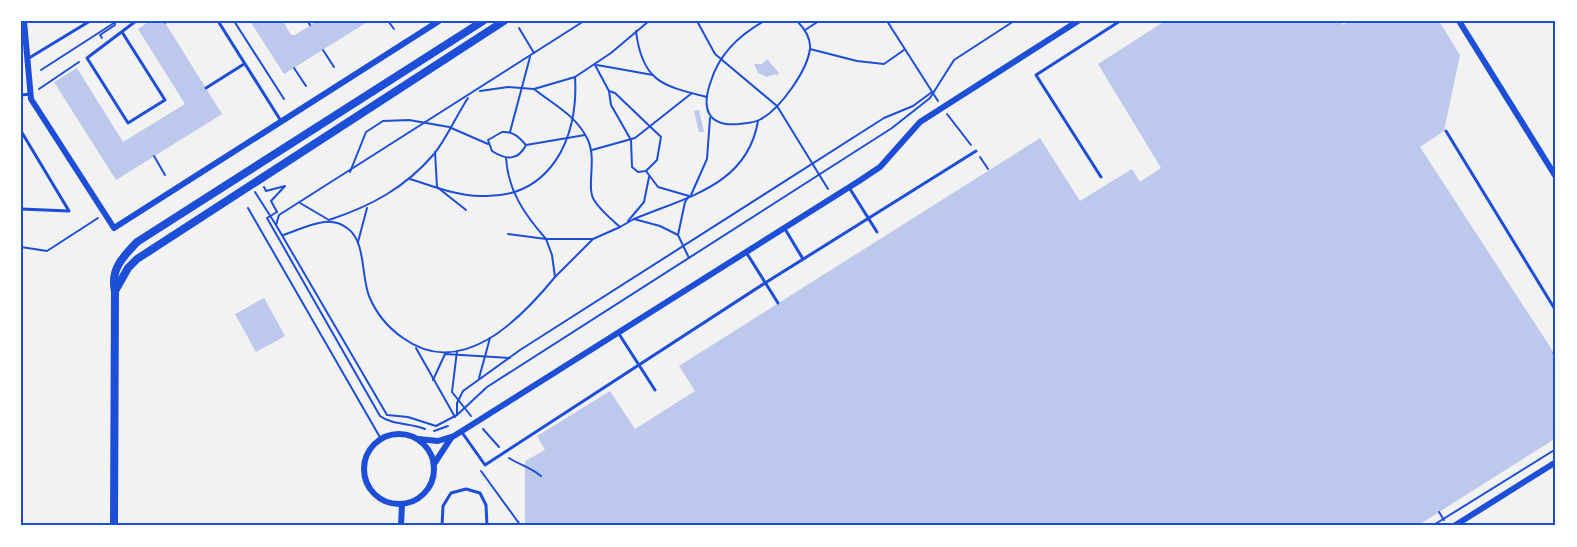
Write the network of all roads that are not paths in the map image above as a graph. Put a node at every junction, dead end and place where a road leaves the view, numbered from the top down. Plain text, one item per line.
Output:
1 (24, 21) edge
2 (90, 21) edge
3 (136, 21) edge
4 (218, 21) edge
5 (439, 21) edge
6 (483, 21) edge
7 (504, 21) edge
8 (1078, 21) edge
9 (1120, 21) edge
10 (1459, 21) edge
11 (122, 32) junction
12 (25, 55) edge
13 (244, 64) junction
14 (206, 88) dead end
15 (31, 94) junction
16 (21, 96) edge
17 (282, 122) junction
18 (21, 131) edge
19 (1446, 131) dead end
20 (976, 151) road end
21 (1101, 177) dead end
22 (1556, 177) edge
23 (849, 187) junction
24 (21, 209) edge
25 (868, 218) junction
26 (784, 228) junction
27 (877, 232) dead end
28 (746, 252) junction
29 (803, 259) junction
30 (765, 283) junction
31 (116, 291) junction
32 (778, 303) dead end
33 (1556, 311) edge
34 (618, 332) junction
35 (639, 365) junction
36 (655, 390) dead end
37 (461, 432) junction
38 (451, 434) junction
39 (418, 440) junction
40 (1556, 462) edge
41 (434, 465) junction
42 (402, 504) junction
43 (114, 526) edge
44 (401, 526) edge
45 (442, 526) edge
46 (487, 526) edge
47 (1454, 526) edge

1 - 12 street
2 - 12 lane
3 - 11 lane
4 - 13 lane
5 - 17 street
6 - 31 street
7 - 31 street
8 - 23 street
9 - 21 lane
10 - 22 street
11 - 11 lane
12 - 15 street
13 - 14 lane
13 - 17 lane
15 - 16 lane
15 - 17 street
18 - 24 lane
19 - 33 lane
20 - 25 lane
23 - 25 lane
23 - 26 street
25 - 27 lane
25 - 29 lane
26 - 28 street
26 - 29 lane
28 - 30 lane
28 - 34 street
29 - 30 lane
30 - 32 lane
30 - 35 lane
31 - 43 street
34 - 35 lane
34 - 37 street
35 - 36 lane
35 - 37 lane
37 - 38 street
38 - 39 street
38 - 41 street
39 - 41 street
39 - 42 street
40 - 47 street
41 - 42 street
42 - 44 street
45 - 46 lane

